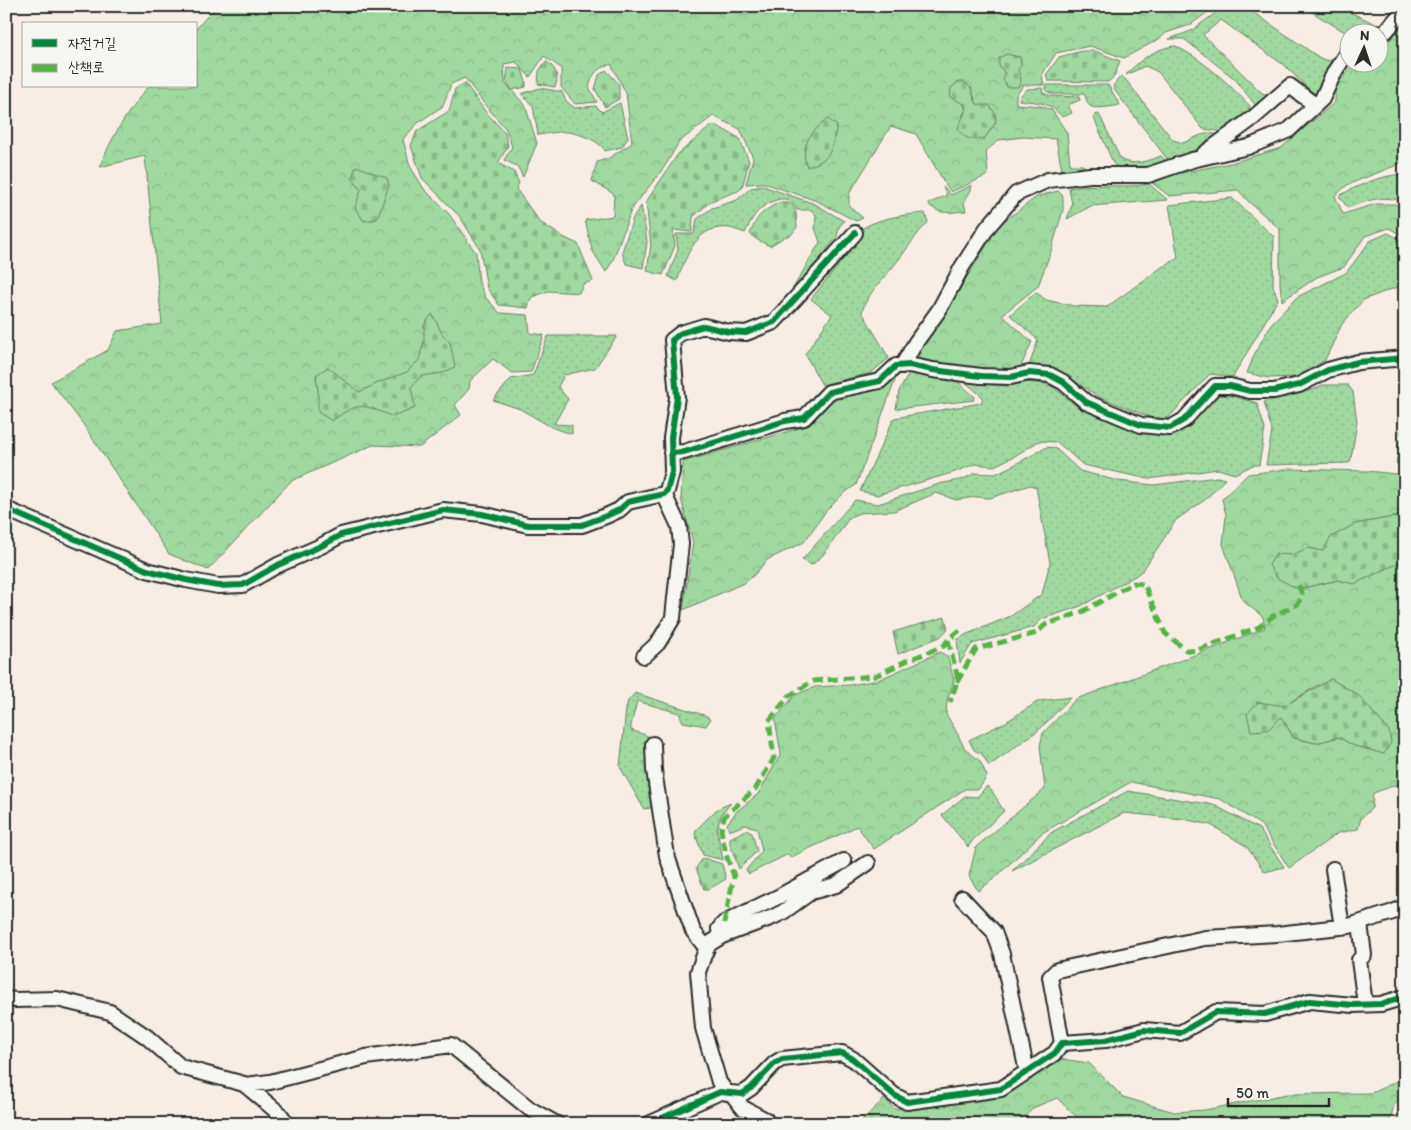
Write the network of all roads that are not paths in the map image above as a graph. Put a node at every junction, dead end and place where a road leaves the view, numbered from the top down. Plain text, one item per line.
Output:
1 (1403, 11) dead end
2 (1388, 29) edge
3 (1338, 66) edge
4 (1315, 105) junction
5 (1196, 159) junction
6 (856, 233) dead end
7 (1405, 358) edge
8 (902, 366) junction
9 (671, 453) junction
10 (664, 494) junction
11 (6, 509) edge
12 (644, 656) dead end
13 (653, 744) dead end
14 (844, 861) dead end
15 (868, 863) dead end
16 (1333, 869) dead end
17 (962, 898) dead end
18 (1405, 907) edge
19 (1360, 923) junction
20 (1342, 927) junction
21 (722, 936) junction
22 (707, 949) junction
23 (1405, 997) edge
24 (6, 998) edge
25 (1365, 1004) junction
26 (1062, 1044) junction
27 (1027, 1072) junction
28 (244, 1085) junction
29 (729, 1093) junction
30 (748, 1118) edge
31 (766, 1120) dead end
32 (286, 1124) edge
33 (557, 1124) edge
34 (649, 1124) edge

1 - 2 street
3 - 4 street
4 - 5 street
4 - 5 street
5 - 8 street
6 - 9 street
7 - 8 street
8 - 9 street
9 - 10 street
10 - 11 street
10 - 12 street
13 - 22 street
14 - 21 street
15 - 21 street
16 - 20 street
17 - 27 street
18 - 19 street
19 - 20 street
19 - 25 street
20 - 26 street
21 - 22 street
22 - 29 street
23 - 25 street
24 - 28 street
25 - 26 street
26 - 27 street
27 - 29 street
28 - 32 street
28 - 33 street
29 - 30 street
29 - 34 street
30 - 31 street

